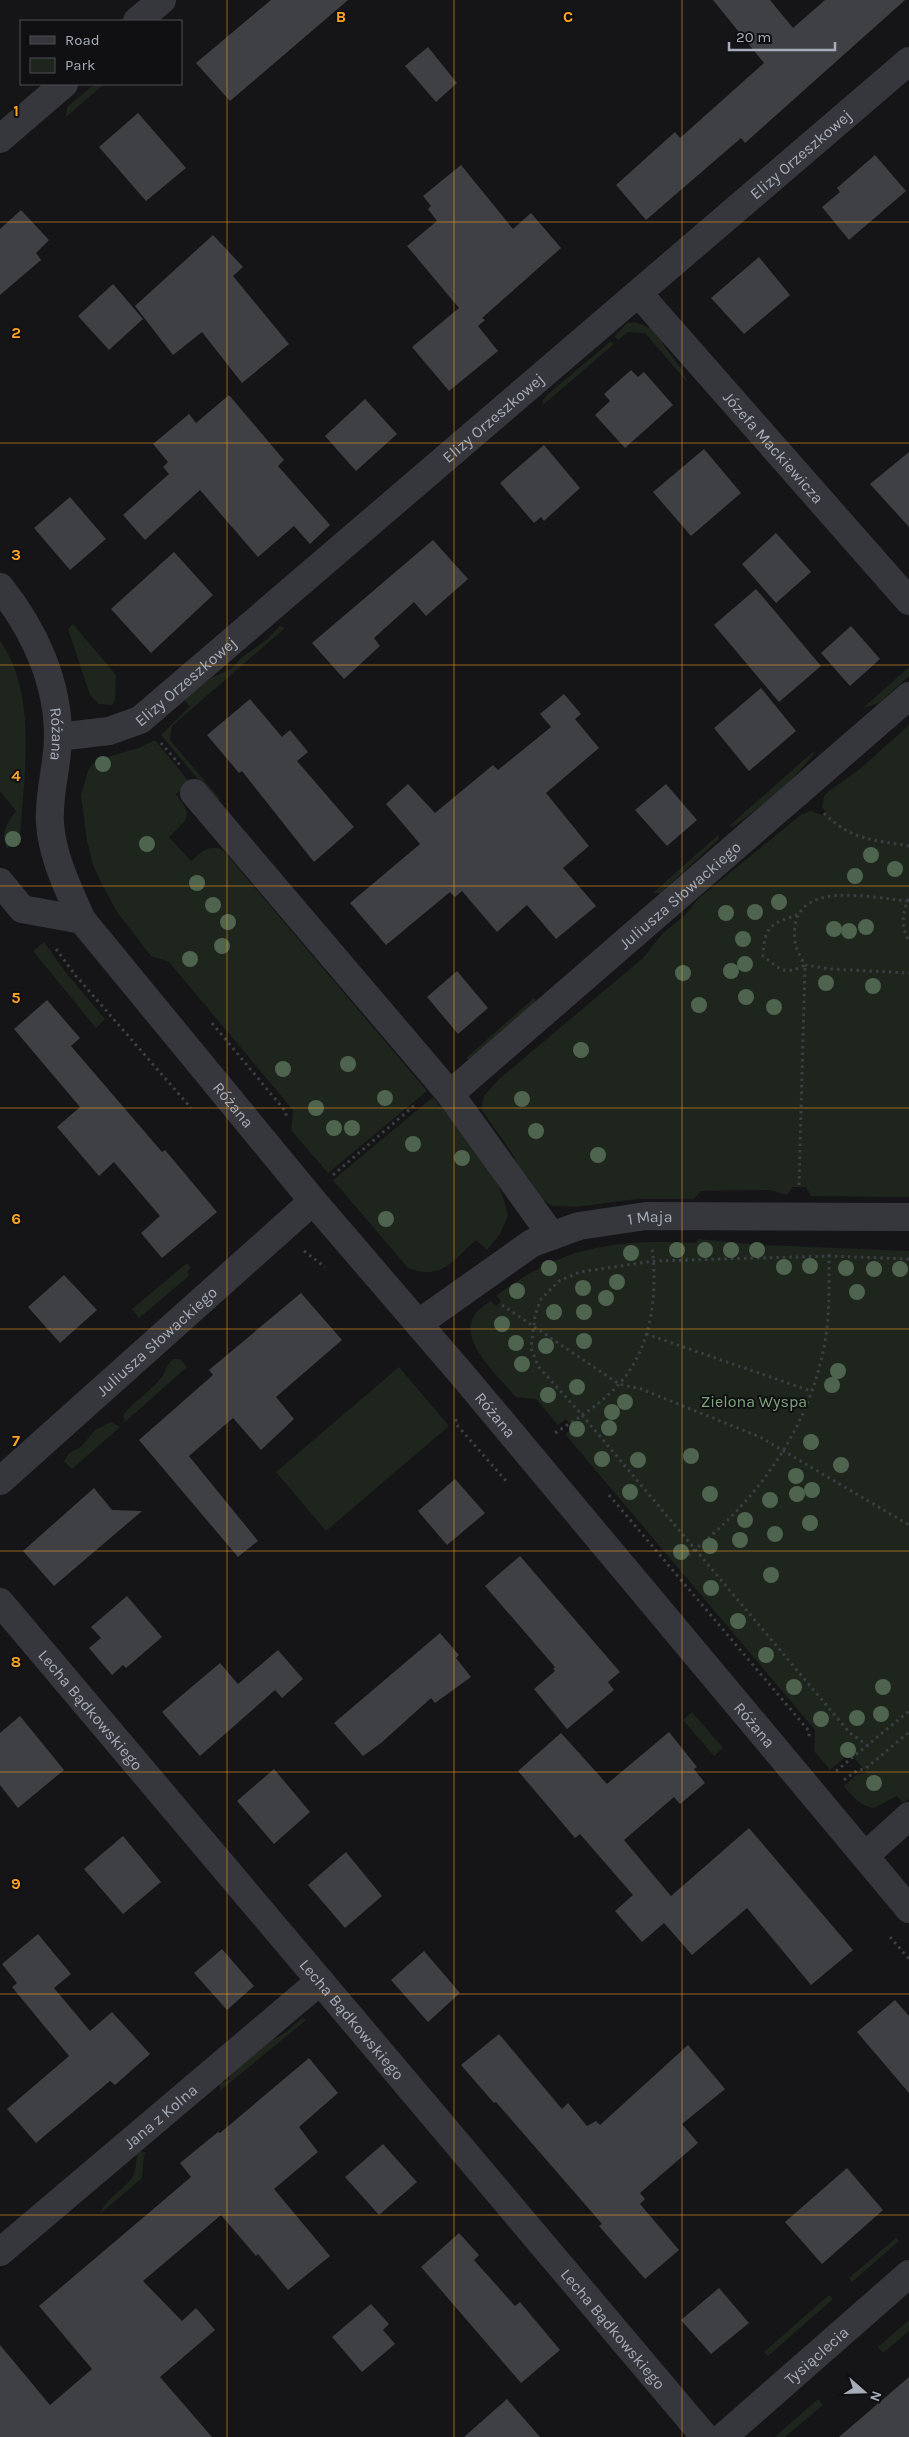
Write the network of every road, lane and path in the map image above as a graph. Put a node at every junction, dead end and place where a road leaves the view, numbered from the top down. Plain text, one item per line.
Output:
1 (162, 0) edge
2 (138, 20) edge
3 (909, 61) edge
4 (63, 85) edge
5 (0, 139) edge
6 (639, 294) junction
7 (0, 587) edge
8 (909, 601) edge
9 (909, 696) edge
10 (58, 736) junction
11 (160, 741) dead end
12 (194, 794) joint
13 (824, 813) dead end
14 (909, 846) edge
15 (0, 882) edge
16 (908, 900) edge
17 (34, 911) junction
18 (800, 914) junction
19 (82, 920) junction
20 (909, 941) edge
21 (805, 965) junction
22 (909, 973) edge
23 (210, 1021) dead end
24 (445, 1089) junction
25 (196, 1114) dead end
26 (286, 1121) dead end
27 (320, 1191) junction
28 (798, 1216) junction
29 (828, 1216) junction
30 (909, 1216) edge
31 (552, 1236) junction
32 (652, 1244) dead end
33 (829, 1256) junction
34 (909, 1259) edge
35 (654, 1261) junction
36 (494, 1300) dead end
37 (418, 1323) junction
38 (533, 1326) junction
39 (646, 1334) junction
40 (619, 1384) junction
41 (811, 1391) junction
42 (582, 1415) junction
43 (555, 1432) dead end
44 (784, 1451) junction
45 (0, 1481) edge
46 (909, 1525) edge
47 (695, 1550) junction
48 (688, 1555) dead end
49 (0, 1602) edge
50 (909, 1710) edge
51 (909, 1732) edge
52 (868, 1746) junction
53 (858, 1770) dead end
54 (830, 1776) dead end
55 (909, 1816) edge
56 (864, 1856) junction
57 (909, 1909) edge
58 (320, 1981) junction
59 (0, 2252) edge
60 (909, 2274) edge
61 (706, 2437) edge
62 (723, 2437) edge

1 - 2 street
3 - 6 street, Elizy Orzeszkowej
4 - 5 street
6 - 8 street, Józefa Mackiewicza
6 - 10 street, Elizy Orzeszkowej
7 - 10 street, Różana
9 - 24 street, Juliusza Słowackiego
10 - 19 street, Różana
11 - 12 path
12 - 24 street
13 - 14 path
15 - 17 street
16 - 18 path
16 - 20 path
17 - 19 street
17 - 25 path
18 - 21 path
18 - 21 path
19 - 27 street, Różana
21 - 22 path
21 - 28 path
23 - 26 path
24 - 27 path
24 - 31 street
27 - 37 street, Różana
27 - 45 street, Juliusza Słowackiego
28 - 29 street, 1 Maja
28 - 31 street, 1 Maja
29 - 30 street, 1 Maja
29 - 33 path
31 - 37 street, 1 Maja
32 - 35 path
33 - 34 path
33 - 35 path
33 - 41 path
35 - 38 path
35 - 39 path
36 - 38 path
37 - 56 street, Różana
38 - 40 path
38 - 42 path
39 - 40 path
39 - 41 path
40 - 42 path
40 - 44 path
41 - 44 path
42 - 43 path
42 - 47 path
44 - 46 path
44 - 47 path
47 - 48 path
47 - 52 path
49 - 58 street, Lecha Bądkowskiego
50 - 52 path
51 - 53 path
52 - 54 path
55 - 56 street
56 - 57 street, Różana
58 - 59 street, Jana z Kolna
58 - 61 street, Lecha Bądkowskiego
60 - 62 street, Tysiąclecia

